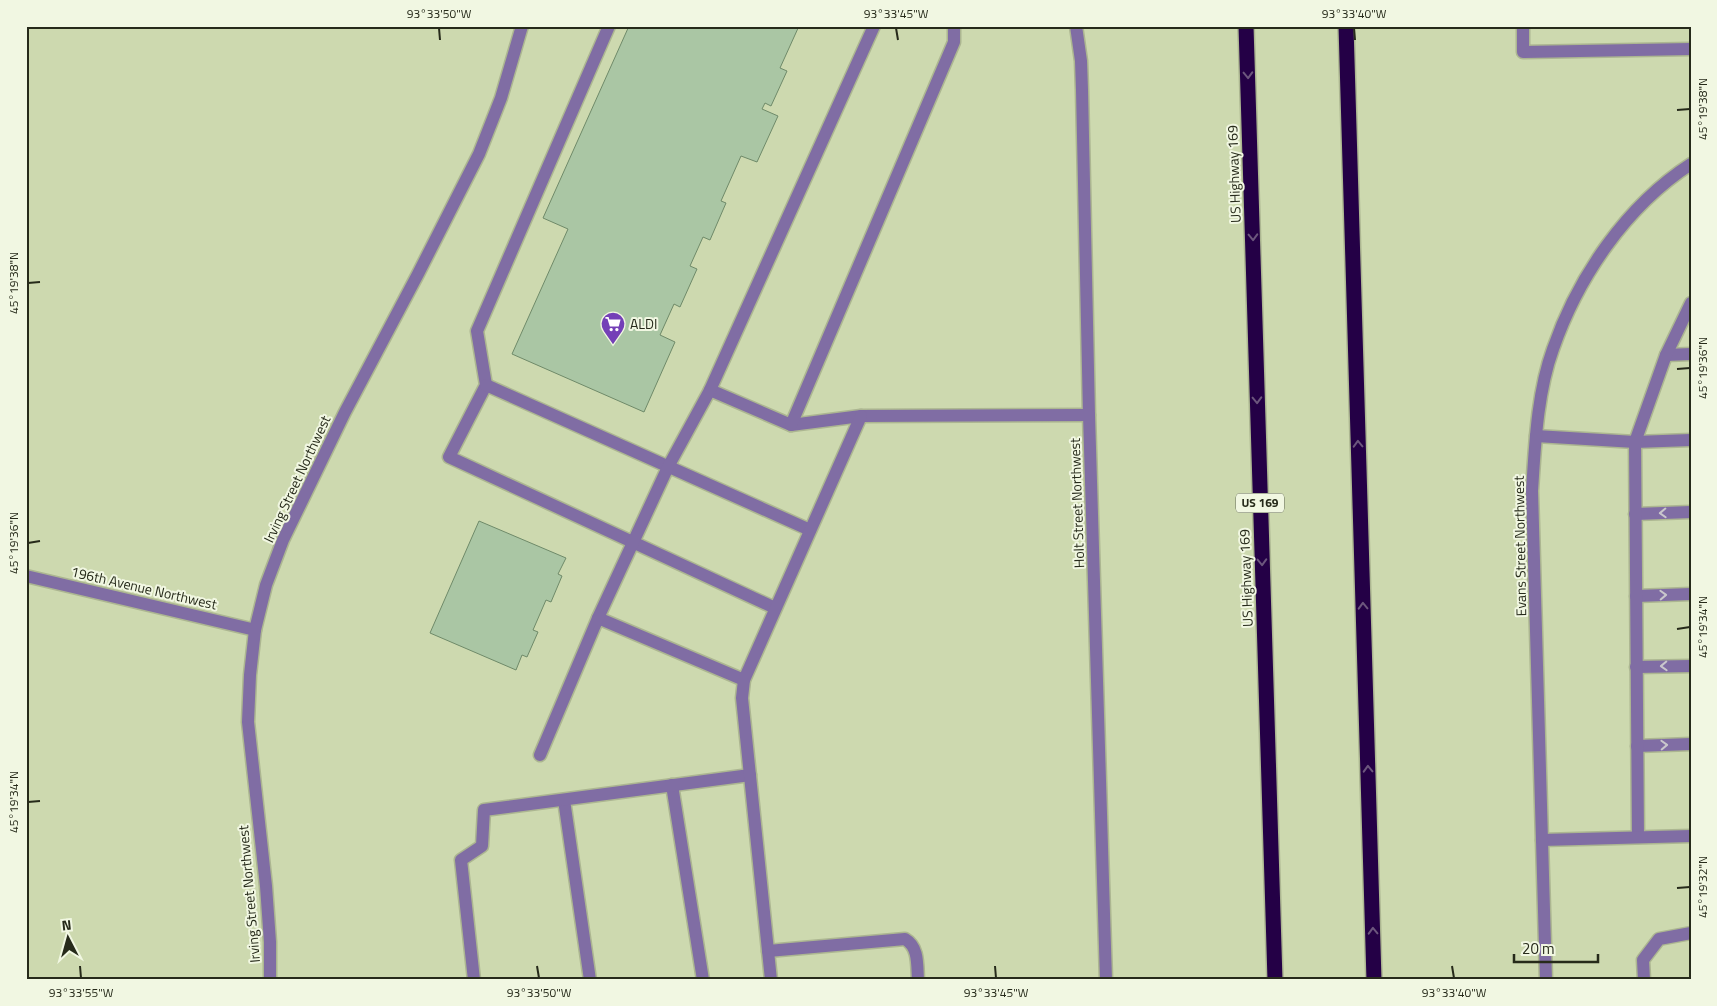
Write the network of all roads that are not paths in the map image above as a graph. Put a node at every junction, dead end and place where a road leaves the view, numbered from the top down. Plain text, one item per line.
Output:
1 (522, 26) edge
2 (608, 26) edge
3 (874, 26) edge
4 (954, 26) edge
5 (1076, 26) edge
6 (1246, 26) edge
7 (1346, 26) edge
8 (1523, 26) edge
9 (1691, 49) edge
10 (1691, 164) edge
11 (1691, 303) edge
12 (1666, 354) junction
13 (1691, 354) edge
14 (486, 385) junction
15 (710, 390) junction
16 (1089, 415) junction
17 (861, 416) junction
18 (791, 426) junction
19 (1536, 436) junction
20 (1691, 440) edge
21 (1635, 442) junction
22 (668, 467) junction
23 (1691, 512) edge
24 (1635, 514) junction
25 (810, 530) junction
26 (633, 542) junction
27 (26, 576) edge
28 (1691, 594) edge
29 (1636, 596) junction
30 (775, 608) junction
31 (598, 618) junction
32 (255, 630) junction
33 (1691, 666) edge
34 (1636, 667) junction
35 (744, 680) junction
36 (1691, 744) edge
37 (1637, 746) junction
38 (540, 755) dead end
39 (750, 775) junction
40 (672, 785) junction
41 (564, 800) junction
42 (1691, 836) edge
43 (1638, 838) junction
44 (1542, 840) junction
45 (1691, 933) edge
46 (768, 951) junction
47 (270, 980) edge
48 (474, 980) edge
49 (590, 980) edge
50 (703, 980) edge
51 (771, 980) edge
52 (918, 980) edge
53 (1106, 980) edge
54 (1275, 980) edge
55 (1374, 980) edge
56 (1546, 980) edge
57 (1644, 980) edge

1 - 32 street, Irving Street Northwest
2 - 14 street
3 - 15 street
4 - 18 street
5 - 16 street, Holt Street Northwest
6 -> 54 highway, US Highway 169 / US 169
55 -> 7 highway
8 - 9 street
10 - 19 street, Evans Street Northwest
11 - 12 street
12 - 13 street
12 - 21 street
14 - 22 street
14 - 26 street
15 - 18 street
15 - 22 street
16 - 17 street
16 - 53 street, Holt Street Northwest
17 - 18 street
17 - 25 street
19 - 21 street
19 - 44 street, Evans Street Northwest
20 - 21 street
21 - 24 street
22 - 25 street
22 - 26 street
23 -> 24 street
24 - 29 street
25 - 30 street
26 - 30 street
26 - 31 street
27 - 32 street, 196th Avenue Northwest
29 -> 28 street
29 - 34 street
30 - 35 street
31 - 35 street
31 - 38 street
32 - 47 street, Irving Street Northwest
33 -> 34 street
34 - 37 street
35 - 39 street
37 -> 36 street
37 - 43 street
39 - 40 street
39 - 46 street
40 - 41 street
40 - 50 street
41 - 48 street
41 - 49 street
42 - 43 street
43 - 44 street
44 - 56 street, Evans Street Northwest
45 - 57 street
46 - 51 street
46 - 52 street

